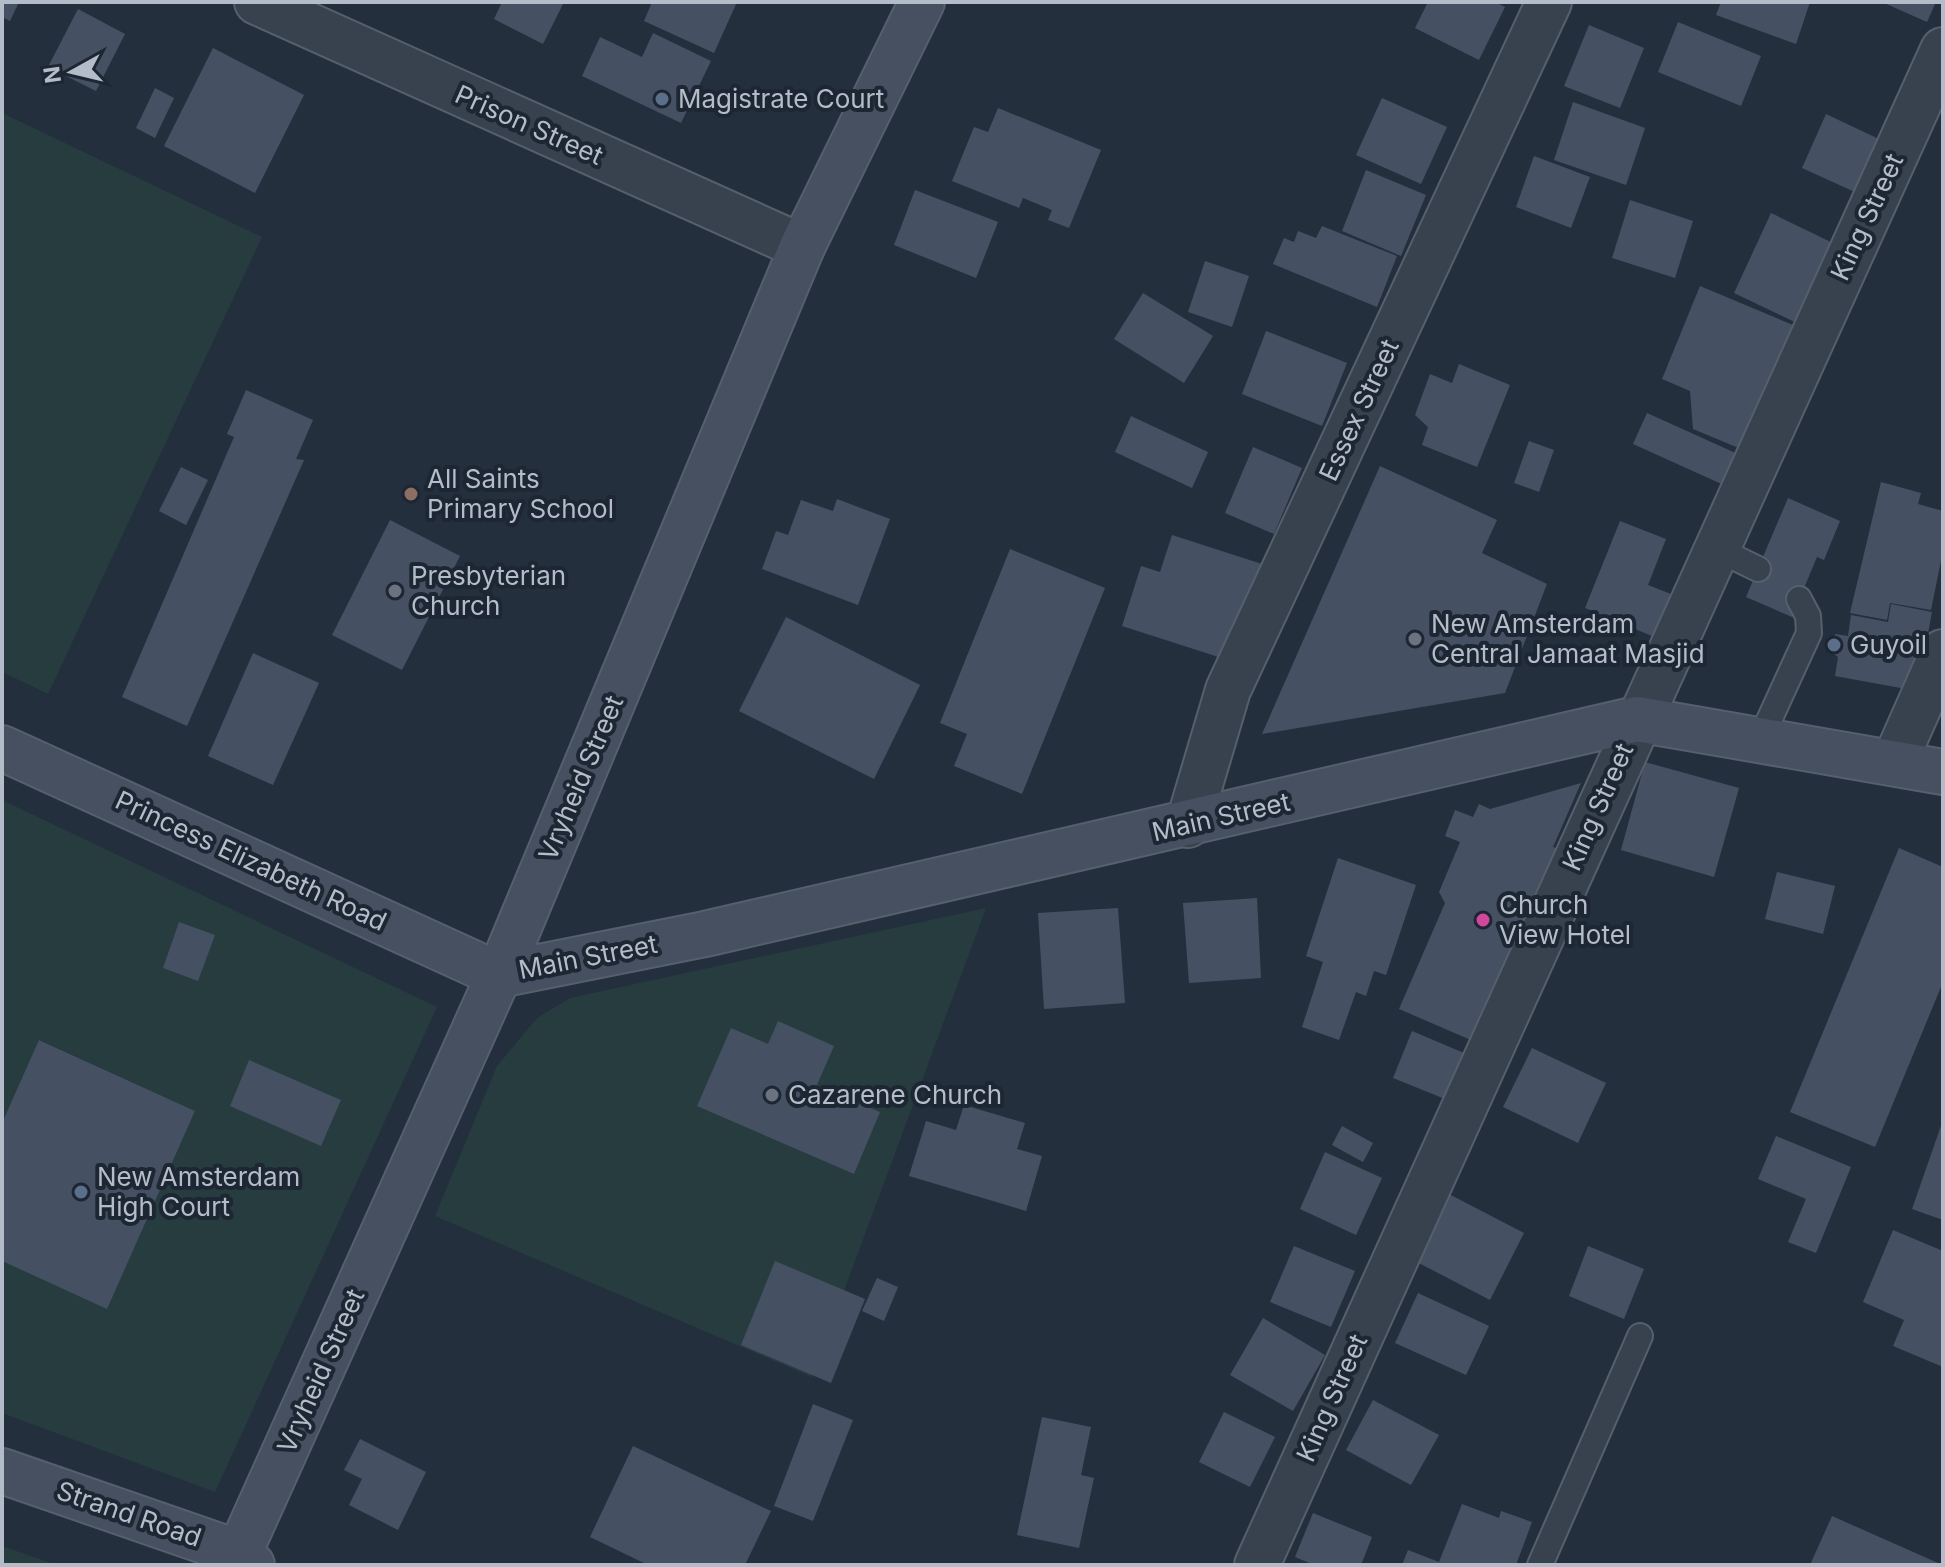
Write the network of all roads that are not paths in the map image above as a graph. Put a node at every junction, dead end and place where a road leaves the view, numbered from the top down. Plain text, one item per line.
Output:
1 (257, 2) edge
2 (922, 2) edge
3 (1549, 2) edge
4 (1943, 50) edge
5 (802, 247) junction
6 (1715, 548) junction
7 (1758, 569) dead end
8 (1799, 599) dead end
9 (1943, 652) edge
10 (1637, 719) junction
11 (1760, 740) junction
12 (2, 748) edge
13 (1894, 763) junction
14 (1943, 772) edge
15 (1188, 825) junction
16 (499, 975) junction
17 (1640, 1336) dead end
18 (2, 1471) edge
19 (246, 1559) edge
20 (1257, 1565) edge
21 (1540, 1565) edge

1 - 5 street, Prison Street
2 - 5 street, Vryheid Street
3 - 15 street, Essex Street
4 - 6 street, King Street
5 - 16 street, Vryheid Street
6 - 7 lane
6 - 10 street, King Street
8 - 11 lane
9 - 13 street
10 - 11 street, Main Street
10 - 15 street, Main Street
10 - 20 street, King Street
11 - 13 street, Main Street
12 - 16 street, Princess Elizabeth Road
13 - 14 street, Main Street
15 - 16 street, Main Street
16 - 19 street, Vryheid Street
17 - 21 lane
18 - 19 street, Strand Road

